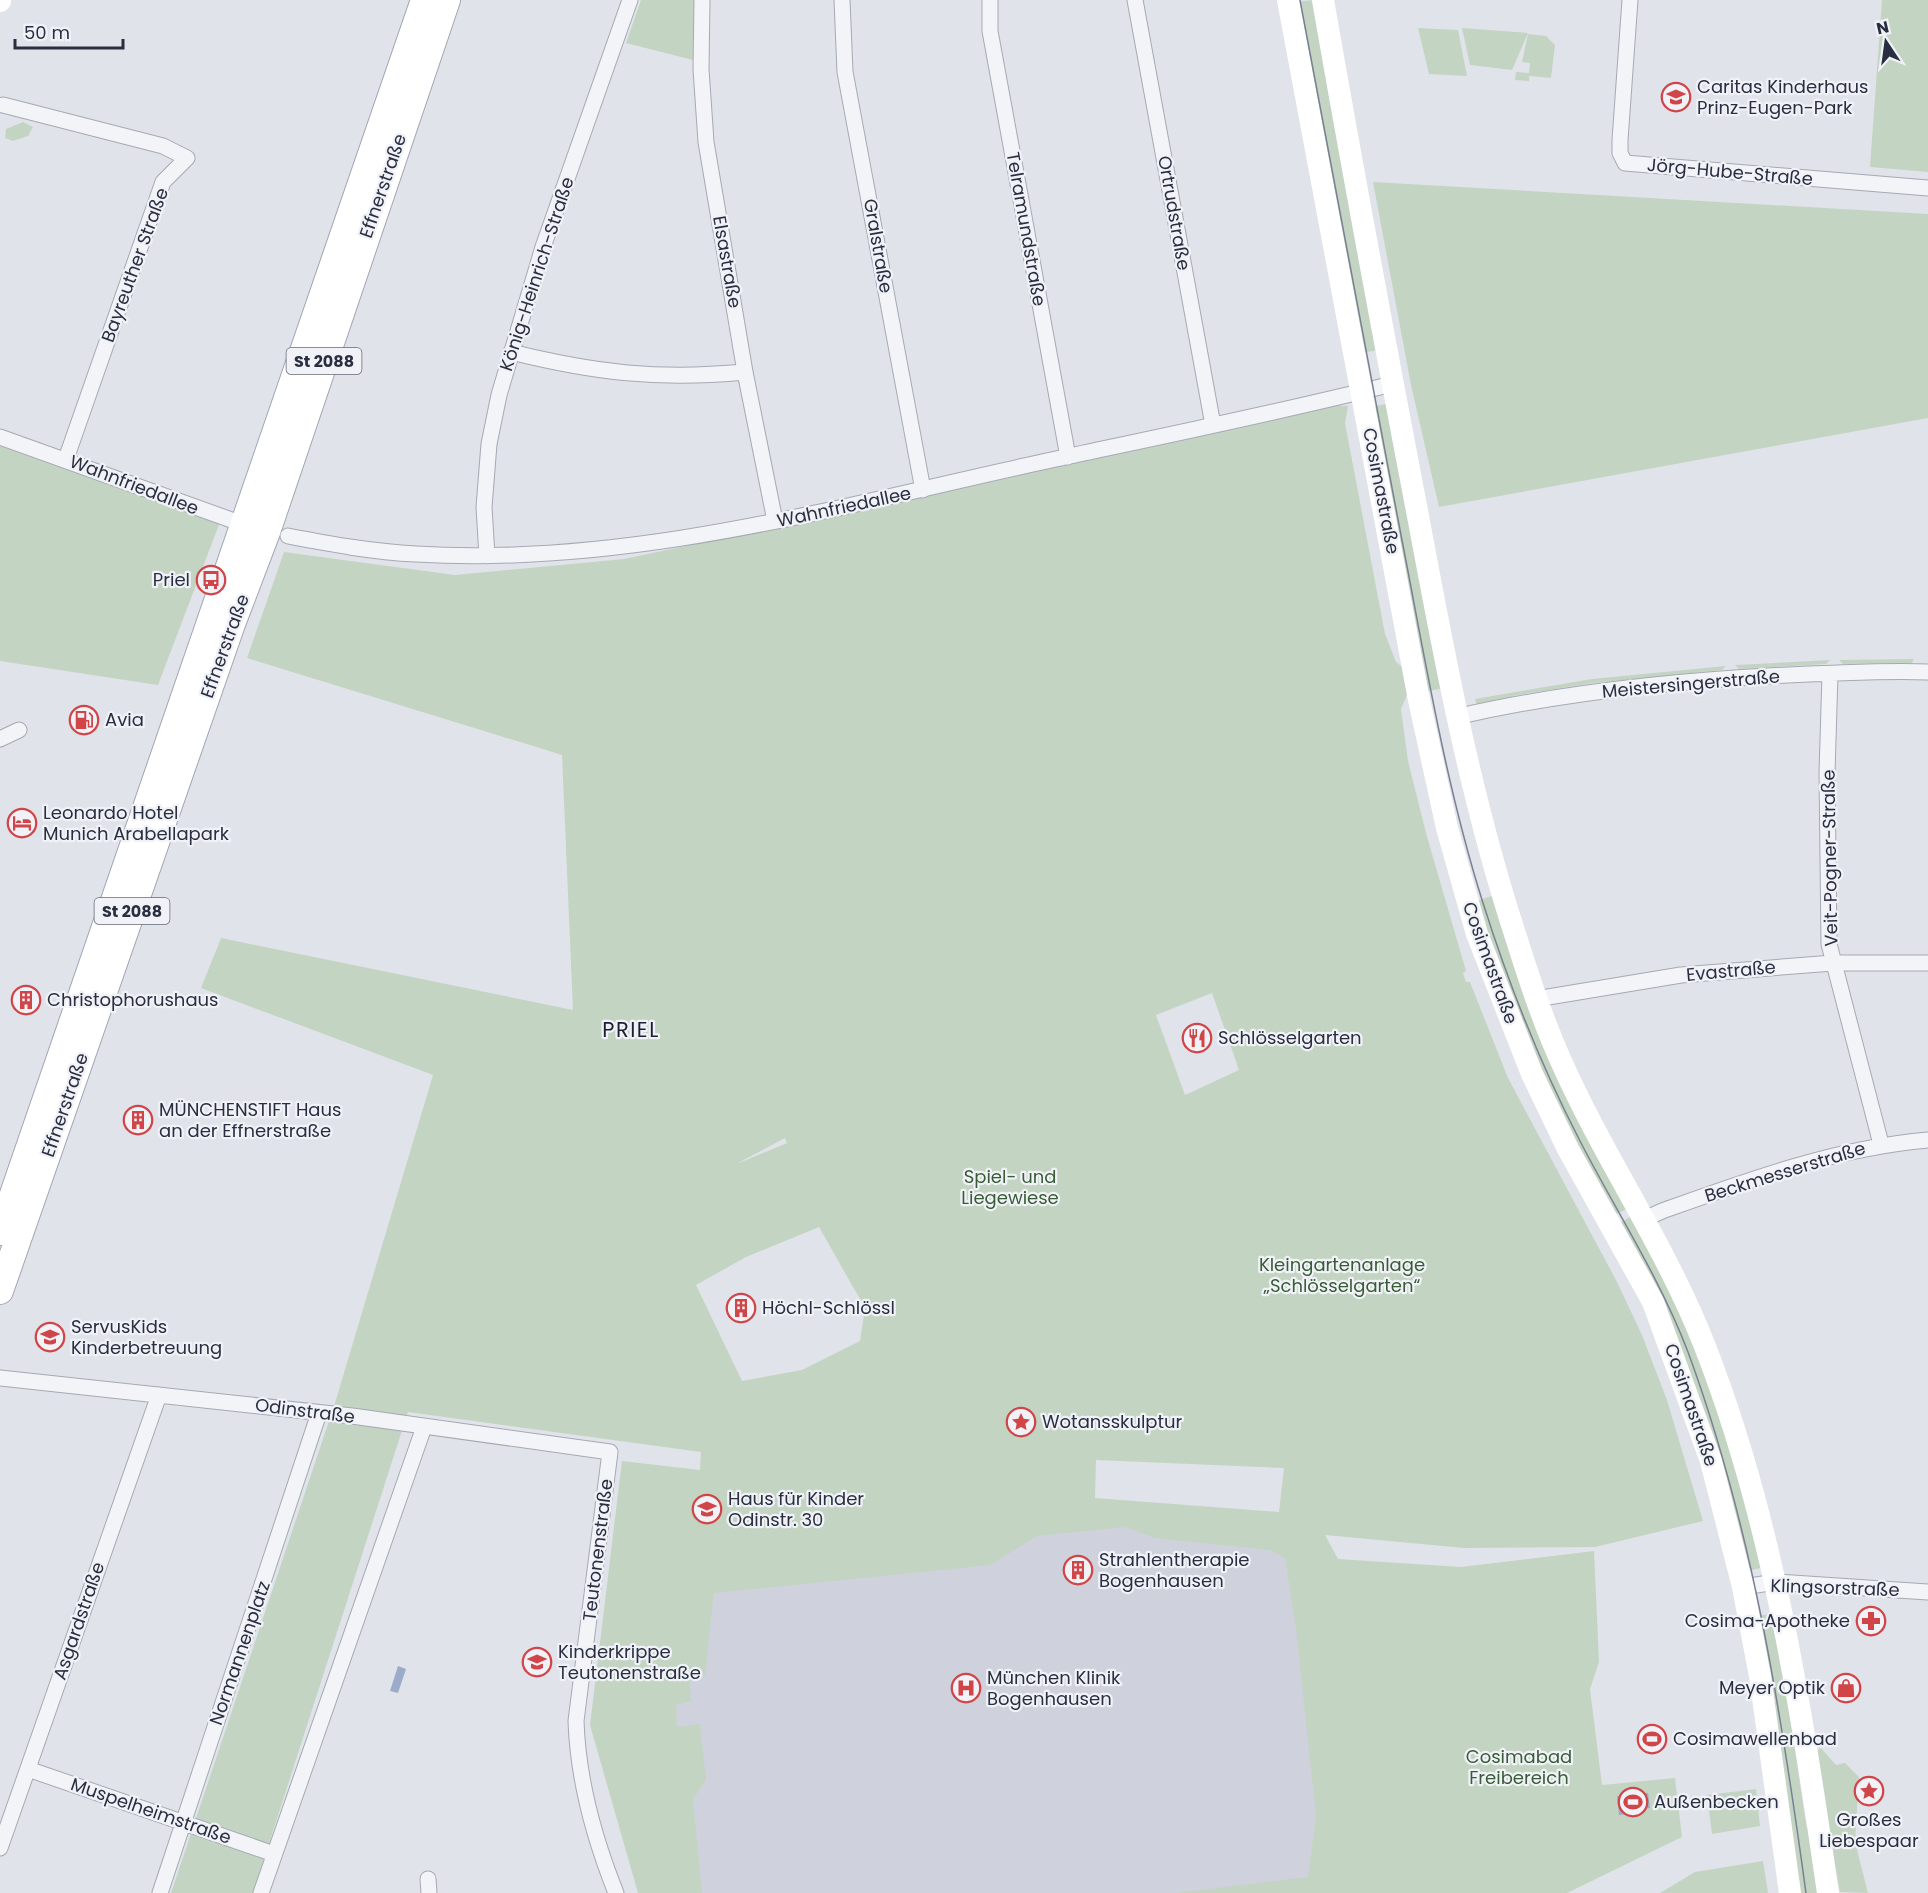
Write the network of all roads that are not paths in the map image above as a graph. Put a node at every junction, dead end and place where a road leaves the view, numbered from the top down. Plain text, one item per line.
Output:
1 (424, 0) edge
2 (447, 0) edge
3 (630, 0) edge
4 (702, 0) edge
5 (842, 0) edge
6 (990, 0) edge
7 (1135, 0) edge
8 (1288, 0) edge
9 (1323, 0) edge
10 (1630, 0) edge
11 (3, 105) dead end
12 (1928, 188) edge
13 (511, 352) junction
14 (745, 372) junction
15 (1392, 384) junction
16 (1362, 392) junction
17 (1213, 425) junction
18 (0, 437) edge
19 (1068, 457) junction
20 (66, 459) junction
21 (923, 490) junction
22 (775, 521) junction
23 (266, 531) junction
24 (487, 556) junction
25 (1928, 672) edge
26 (1830, 674) junction
27 (1456, 717) junction
28 (1424, 725) junction
29 (19, 730) dead end
30 (0, 739) edge
31 (1833, 963) junction
32 (1928, 963) edge
33 (1536, 999) junction
34 (1928, 1140) edge
35 (1881, 1144) junction
36 (1645, 1219) junction
37 (0, 1232) edge
38 (0, 1291) edge
39 (0, 1378) edge
40 (159, 1395) junction
41 (320, 1413) junction
42 (424, 1427) junction
43 (610, 1452) joint
44 (1776, 1582) junction
45 (1743, 1587) junction
46 (1928, 1592) edge
47 (28, 1769) junction
48 (183, 1822) junction
49 (0, 1848) edge
50 (274, 1854) junction
51 (160, 1893) edge
52 (261, 1893) edge
53 (616, 1893) edge
54 (1790, 1893) edge
55 (1828, 1893) edge

1 - 23 main road, Effnerstraße
2 - 23 main road, Effnerstraße / St 2088
3 - 13 street, König-Heinrich-Straße
4 - 14 street, Elsastraße
5 - 21 street, Gralstraße
6 - 19 street, Telramundstraße
7 - 17 street, Ortrudstraße
8 - 16 main road, Cosimastraße
9 - 15 main road, Cosimastraße
10 - 12 street, Jörg-Hube-Straße
11 - 20 street, Bayreuther Straße
13 - 14 street
13 - 24 street, König-Heinrich-Straße
14 - 22 street, Elsastraße
15 - 16 street, Wahnfriedallee
15 - 27 main road, Cosimastraße
16 - 17 street, Wahnfriedallee
16 - 28 main road, Cosimastraße
17 - 19 street, Wahnfriedallee
18 - 20 street, Wahnfriedallee
19 - 21 street, Wahnfriedallee
20 - 23 street, Wahnfriedallee
21 - 22 street, Wahnfriedallee
22 - 24 street, Wahnfriedallee
23 - 24 street, Wahnfriedallee
23 - 37 main road, Effnerstraße / St 2088
23 - 38 main road, Effnerstraße / St 2088
25 - 26 street, Meistersingerstraße
26 - 27 street, Meistersingerstraße
26 - 31 street, Veit-Pogner-Straße
27 - 28 main road
27 - 33 main road, Cosimastraße
28 - 45 main road, Cosimastraße
29 - 30 street
31 - 32 street, Evastraße
31 - 33 street, Evastraße
31 - 35 street, Veit-Pogner-Straße
33 - 36 main road, Cosimastraße
34 - 35 street, Beckmesserstraße
35 - 36 street, Beckmesserstraße
36 - 44 main road, Cosimastraße
39 - 40 street, Odinstraße
40 - 41 street, Odinstraße
40 - 47 street, Asgardstraße
41 - 42 street, Odinstraße
41 - 48 street, Normannenplatz
42 - 43 street, Odinstraße
42 - 50 street
43 - 53 street, Teutonenstraße
44 - 45 street, Klingsorstraße
44 - 46 street, Klingsorstraße
44 - 55 main road, Cosimastraße
45 - 54 main road, Cosimastraße
47 - 48 street, Muspelheimstraße
47 - 49 street, Asgardstraße
48 - 50 street, Muspelheimstraße
48 - 51 street, Normannenplatz
50 - 52 street

